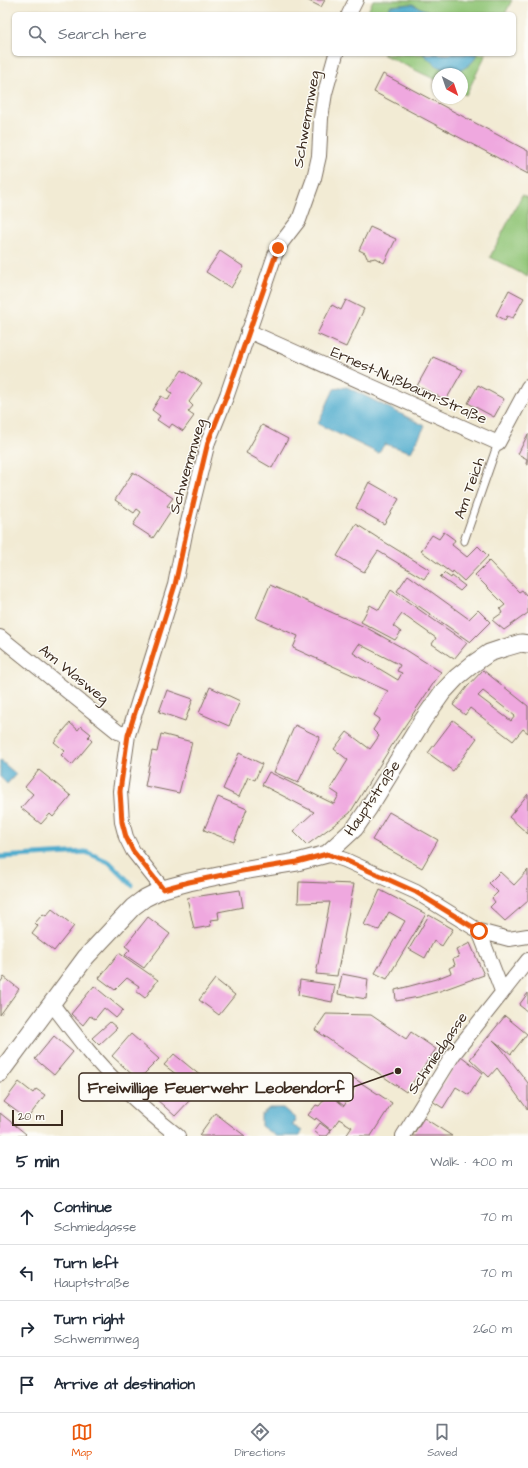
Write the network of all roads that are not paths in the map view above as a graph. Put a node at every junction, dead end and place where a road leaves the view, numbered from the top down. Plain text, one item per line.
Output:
1 (356, 0) edge
2 (350, 12) edge
3 (335, 56) edge
4 (248, 331) junction
5 (528, 388) edge
6 (498, 443) junction
7 (464, 541) dead end
8 (0, 637) edge
9 (528, 644) edge
10 (128, 735) junction
11 (327, 854) junction
12 (163, 889) junction
13 (479, 931) junction
14 (528, 936) edge
15 (528, 960) edge
16 (502, 991) junction
17 (52, 1004) junction
18 (0, 1073) edge
19 (178, 1136) edge
20 (403, 1136) edge

1 - 2 street
3 - 4 street, Schwemmweg
4 - 6 street, Ernest-Nußbaum-Straße
4 - 10 street, Schwemmweg
5 - 6 street, Ernest-Nußbaum-Straße
6 - 7 lane, Am Teich
8 - 10 street, Am Wasweg
9 - 11 street, Hauptstraße
10 - 12 street, Schwemmweg
11 - 12 street, Hauptstraße
11 - 13 street
12 - 17 street, Hauptstraße
13 - 14 street
13 - 16 street
15 - 16 street, Schmiedgasse
16 - 20 street, Schmiedgasse
17 - 18 street, Hauptstraße
17 - 19 street

